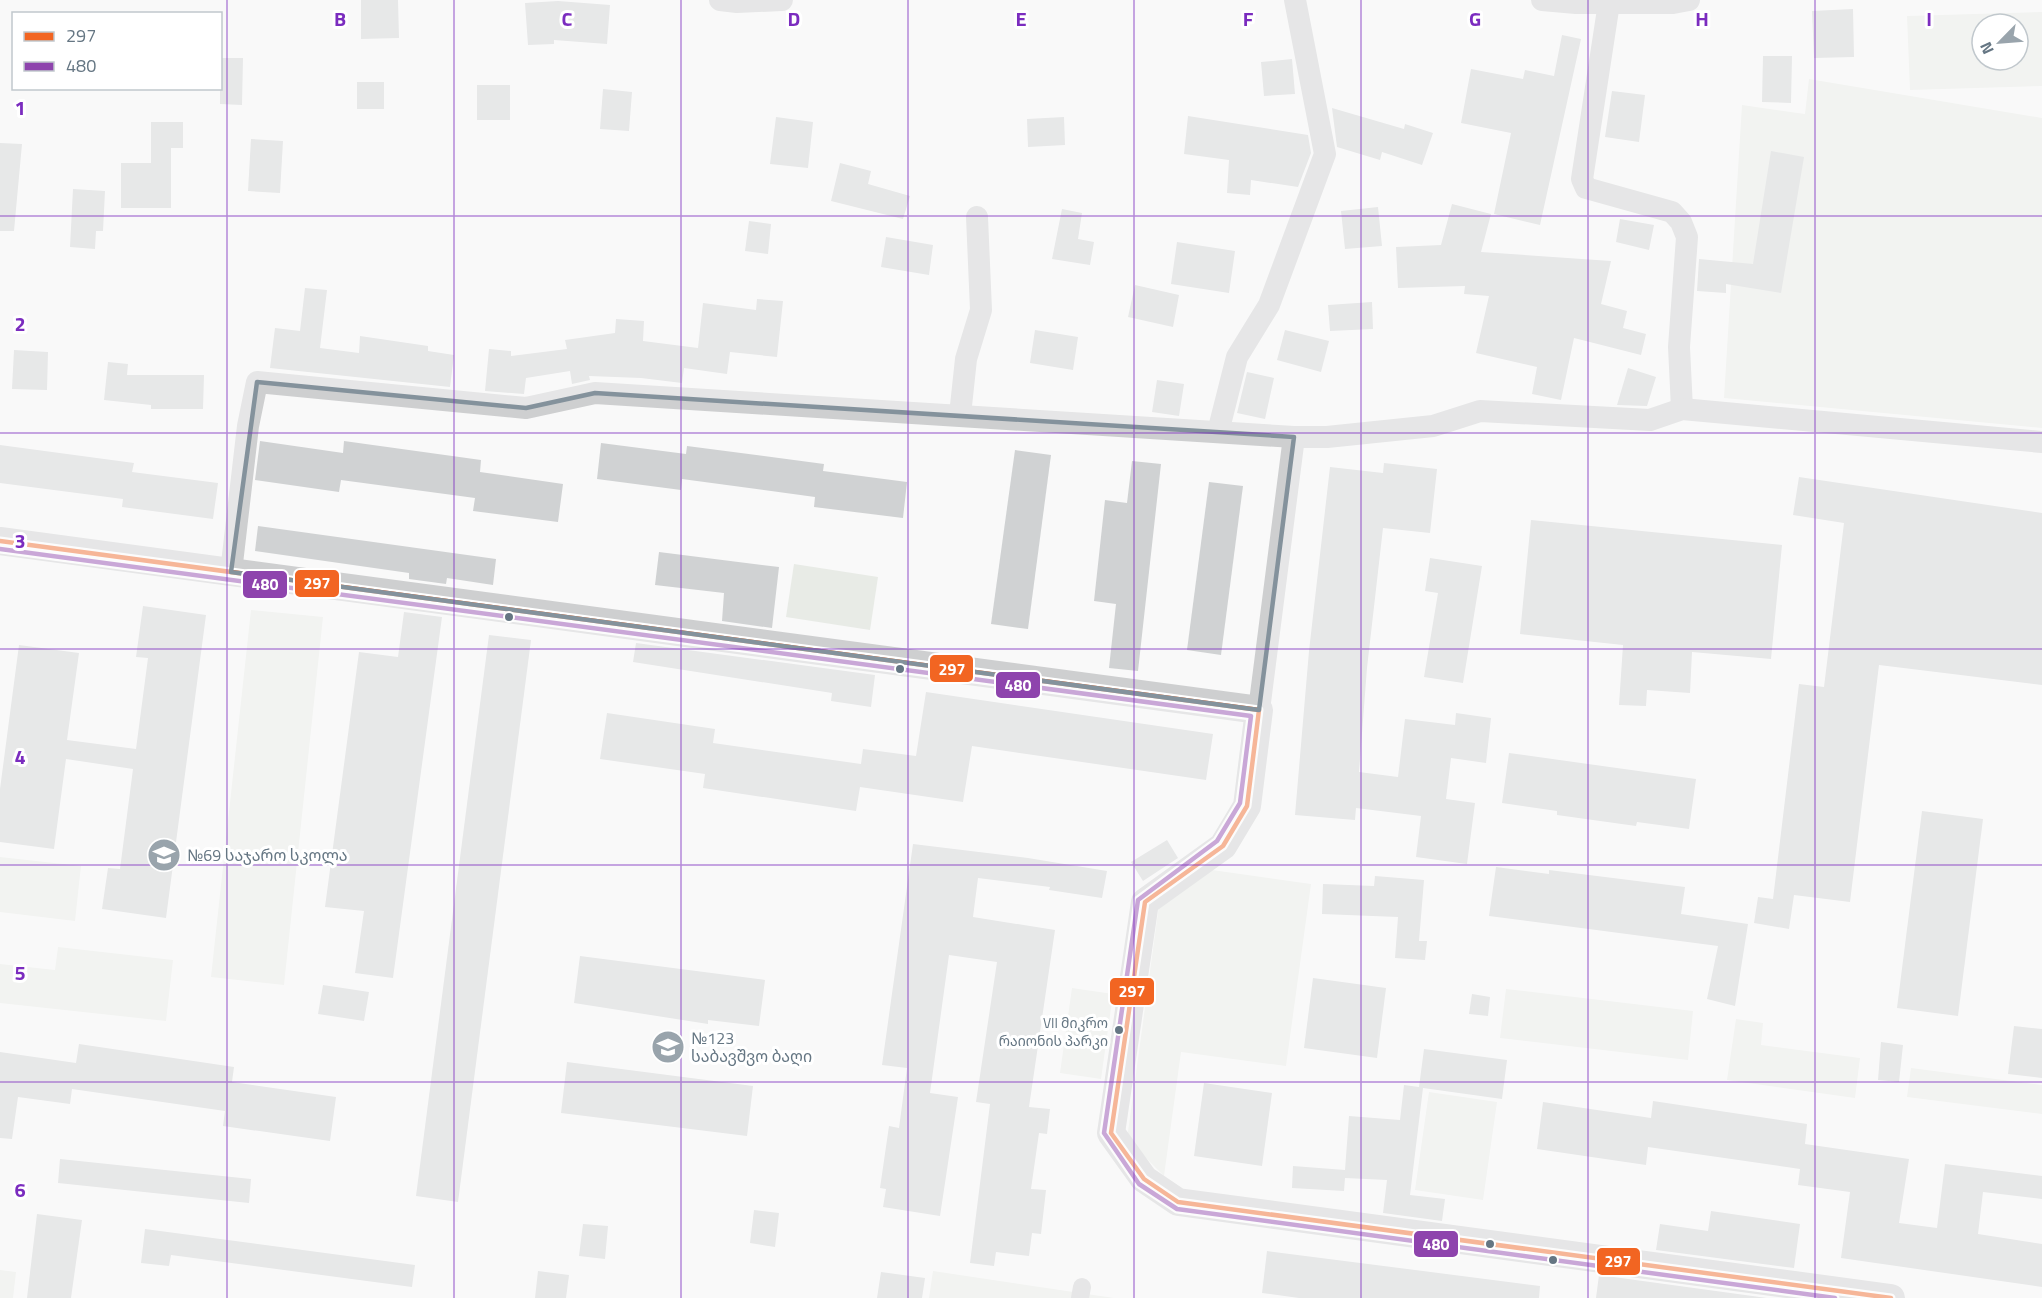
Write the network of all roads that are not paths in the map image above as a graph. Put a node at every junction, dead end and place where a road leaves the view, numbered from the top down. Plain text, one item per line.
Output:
1 (720, 0) edge
2 (782, 0) edge
3 (1295, 0) edge
4 (1542, 0) edge
5 (1689, 0) edge
6 (1609, 3) junction
7 (977, 217) dead end
8 (1682, 410) junction
9 (960, 416) junction
10 (1218, 432) junction
11 (1294, 437) junction
12 (2042, 442) edge
13 (0, 541) edge
14 (231, 572) junction
15 (1259, 710) junction
16 (1891, 1298) edge

1 - 2 street
3 - 10 street
4 - 6 street
5 - 6 street
6 - 8 street
7 - 9 street
8 - 11 street
8 - 12 street
9 - 10 street
9 - 14 street
10 - 11 street
11 - 15 street
13 - 14 street
14 - 15 street
15 - 16 street

